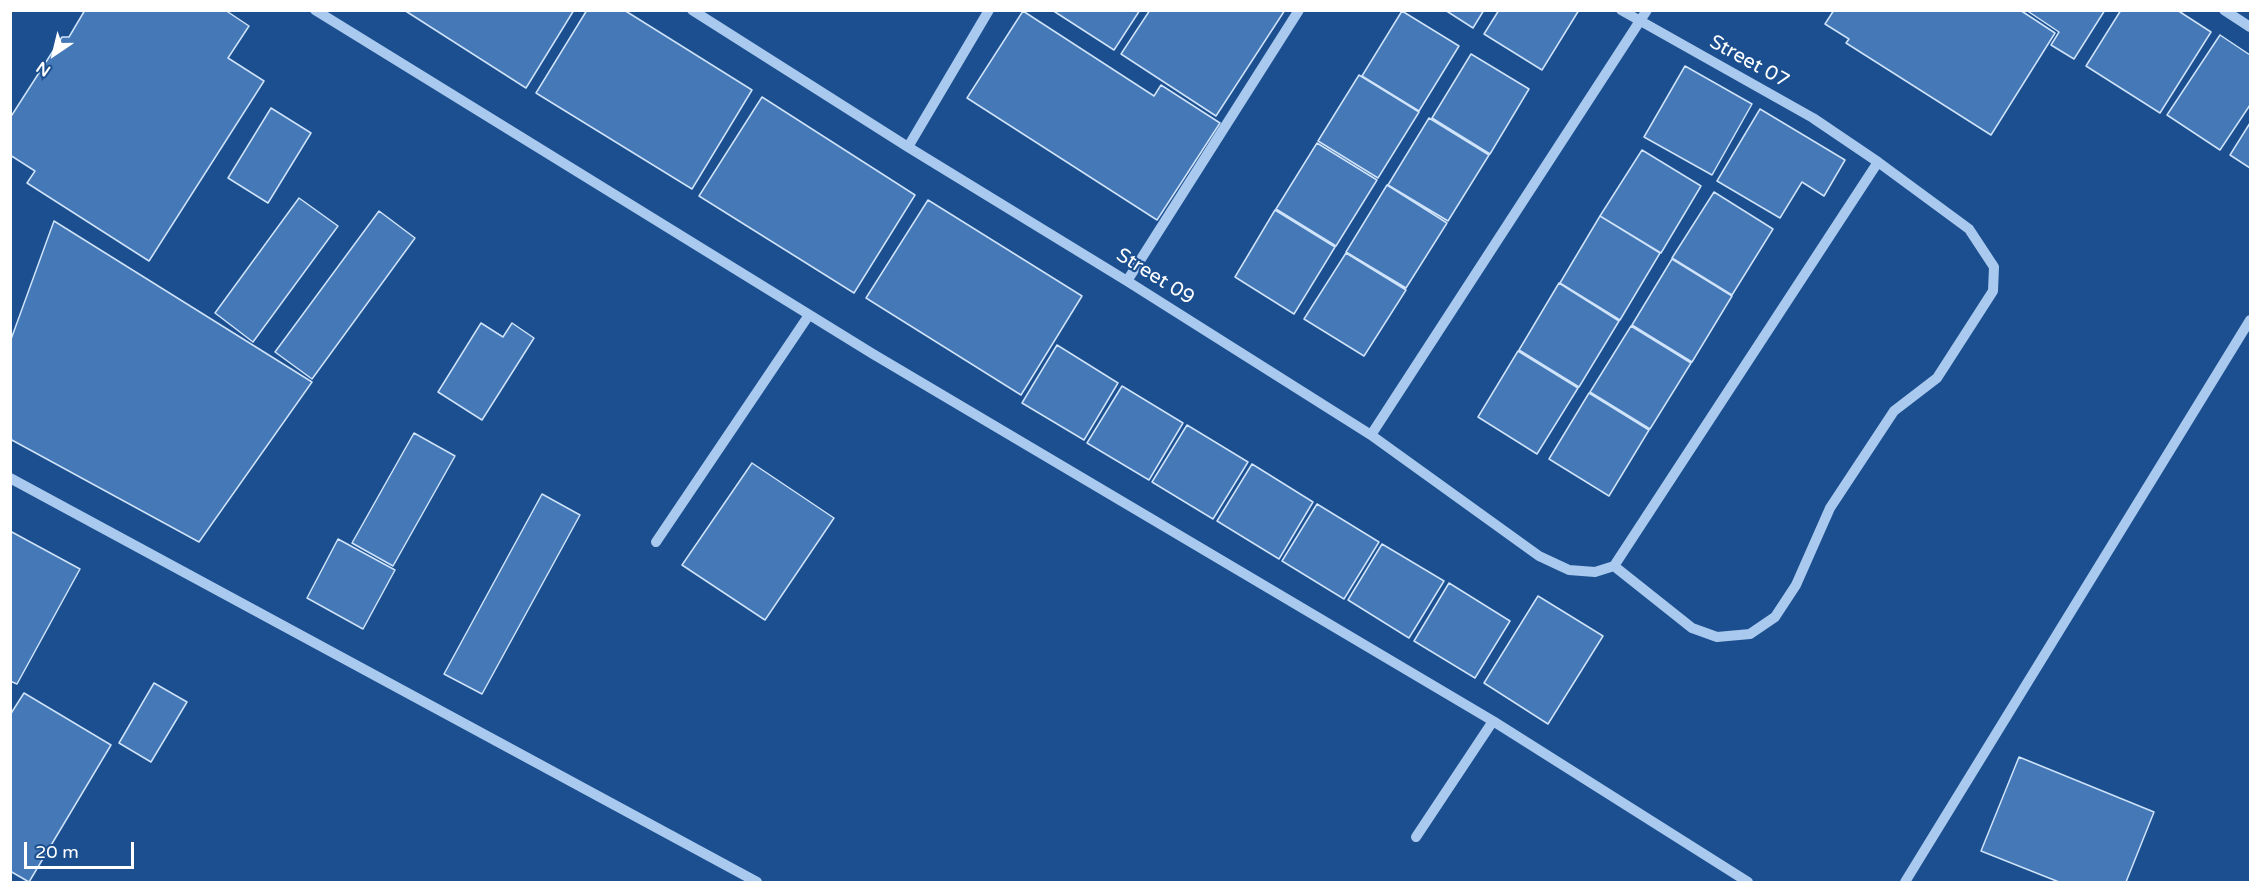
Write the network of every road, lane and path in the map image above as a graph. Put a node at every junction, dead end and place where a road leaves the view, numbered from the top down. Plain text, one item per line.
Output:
1 (315, 10) edge
2 (692, 10) edge
3 (989, 10) edge
4 (1299, 10) edge
5 (1621, 10) edge
6 (1647, 10) edge
7 (2224, 10) edge
8 (1640, 22) junction
9 (2250, 27) edge
10 (908, 147) junction
11 (1878, 162) junction
12 (1127, 281) junction
13 (809, 315) junction
14 (2250, 320) edge
15 (1371, 435) junction
16 (10, 478) edge
17 (656, 542) dead end
18 (1614, 566) junction
19 (1492, 721) junction
20 (1416, 837) dead end
21 (758, 882) edge
22 (1748, 882) edge
23 (1905, 882) edge

1 - 13 street
2 - 10 street, Street 09
3 - 10 street
4 - 12 street
5 - 8 street, Street 07
6 - 8 street
7 - 9 street
8 - 11 street, Street 07
8 - 15 street
10 - 12 street, Street 09
11 - 18 street
11 - 18 street, Street 07
12 - 15 street, Street 09
13 - 17 street
13 - 19 street
14 - 23 street
15 - 18 street, Street 09
16 - 21 street
19 - 20 street
19 - 22 street

